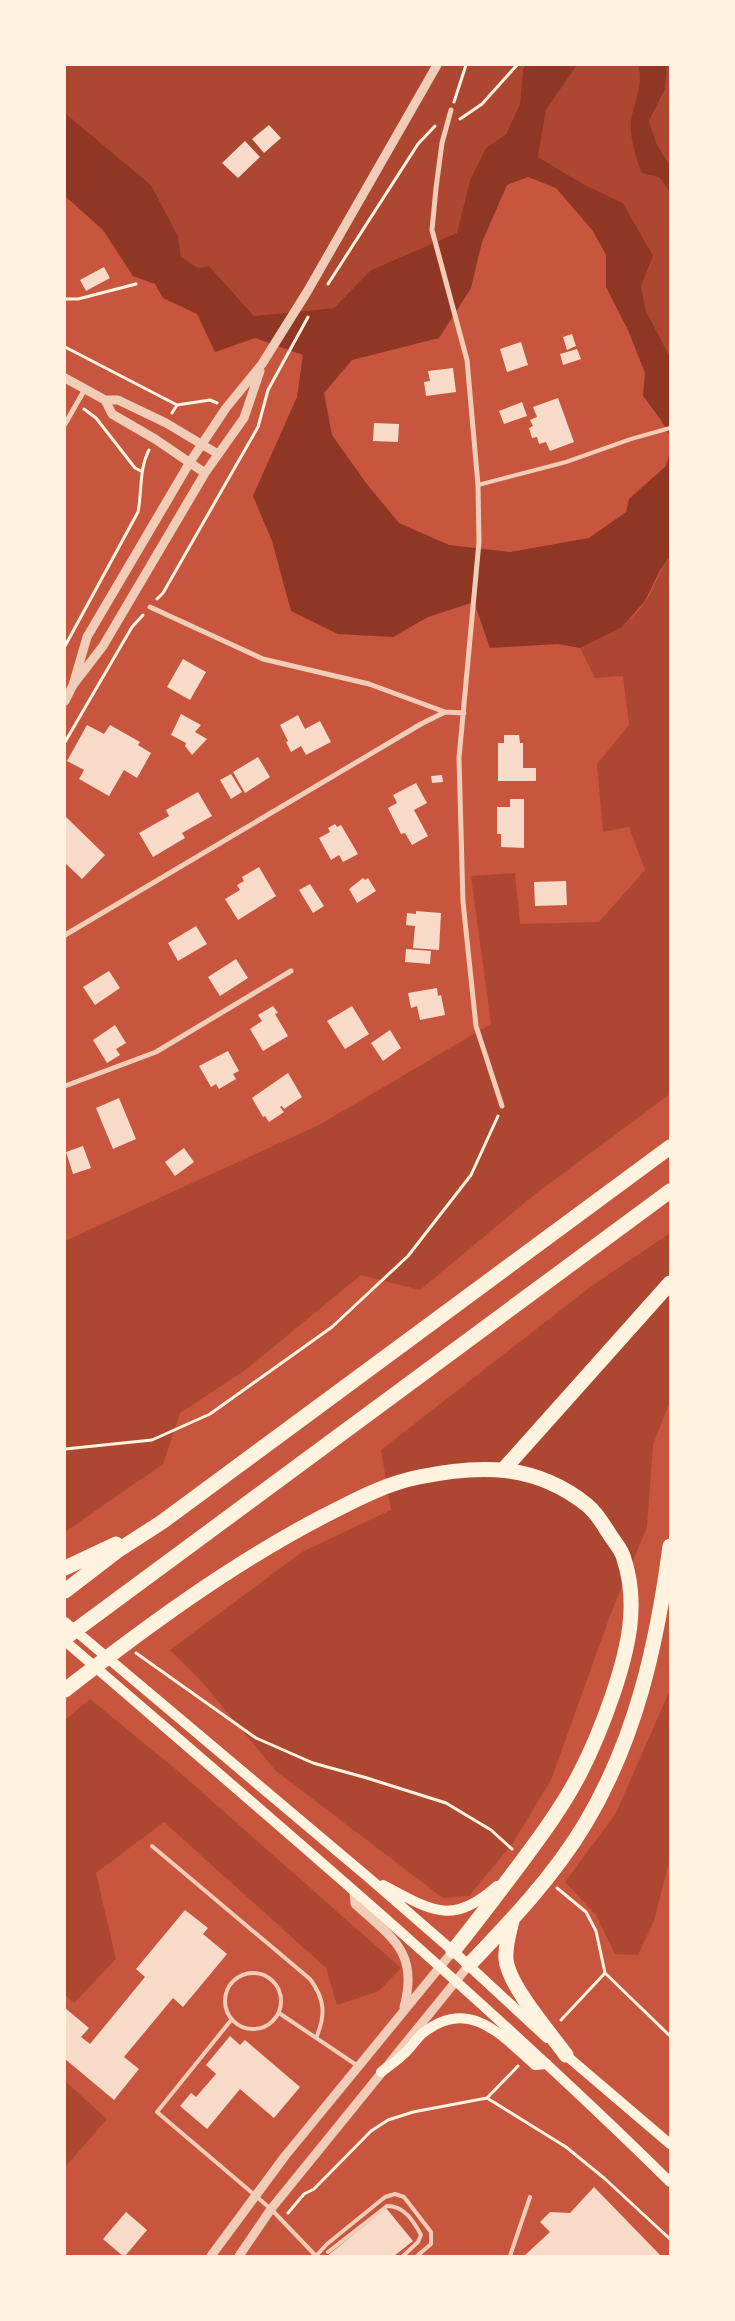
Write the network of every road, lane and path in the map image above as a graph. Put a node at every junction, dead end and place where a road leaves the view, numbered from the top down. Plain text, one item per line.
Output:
1 (437, 65) edge
2 (466, 65) edge
3 (517, 65) edge
4 (451, 110) junction
5 (446, 127) junction
6 (136, 284) dead end
7 (323, 292) dead end
8 (65, 299) edge
9 (313, 308) dead end
10 (65, 347) edge
11 (262, 364) junction
12 (65, 378) edge
13 (84, 389) junction
14 (105, 400) junction
15 (77, 403) junction
16 (177, 405) junction
17 (226, 408) junction
18 (166, 423) junction
19 (65, 424) edge
20 (670, 428) edge
21 (155, 439) junction
22 (202, 444) junction
23 (218, 454) junction
24 (190, 462) junction
25 (141, 471) junction
26 (205, 472) junction
27 (478, 485) junction
28 (150, 607) junction
29 (65, 646) edge
30 (73, 685) junction
31 (65, 701) edge
32 (445, 712) junction
33 (464, 713) junction
34 (65, 742) edge
35 (65, 935) edge
36 (291, 970) dead end
37 (65, 1086) edge
38 (502, 1106) joint
39 (670, 1147) edge
40 (670, 1191) edge
41 (670, 1283) edge
42 (65, 1449) edge
43 (504, 1469) junction
44 (162, 1522) junction
45 (670, 1546) edge
46 (65, 1568) edge
47 (65, 1591) edge
48 (65, 1622) edge
49 (65, 1640) edge
50 (139, 1655) dead end
51 (65, 1690) edge
52 (152, 1846) dead end
53 (513, 1850) dead end
54 (514, 1871) junction
55 (369, 1878) junction
56 (556, 1888) dead end
57 (354, 1892) junction
58 (513, 1918) junction
59 (453, 1951) junction
60 (440, 1966) junction
61 (469, 1966) junction
62 (605, 1973) junction
63 (456, 1980) junction
64 (403, 2011) junction
65 (279, 2013) junction
66 (232, 2019) junction
67 (561, 2020) dead end
68 (670, 2036) edge
69 (316, 2038) junction
70 (566, 2055) junction
71 (522, 2061) dead end
72 (547, 2064) junction
73 (358, 2066) junction
74 (381, 2072) junction
75 (487, 2098) junction
76 (670, 2144) edge
77 (670, 2182) edge
78 (256, 2195) junction
79 (530, 2197) dead end
80 (272, 2209) junction
81 (282, 2220) junction
82 (670, 2239) edge
83 (328, 2252) dead end
84 (210, 2256) edge
85 (239, 2256) edge
86 (403, 2256) edge
87 (417, 2256) edge
88 (510, 2256) edge

1 - 11 street
2 - 4 path
3 - 5 path
4 - 5 street
4 - 7 path
5 - 27 street
6 - 8 path
9 - 28 path
10 - 16 path
11 - 17 street
11 - 23 street
12 - 13 street
13 - 14 street
13 - 15 street
14 - 18 street
14 - 21 street
15 - 19 street
15 - 25 path
16 - 17 path
16 - 18 path
17 - 22 street
18 - 22 street
20 - 27 lane
21 - 24 street
21 - 25 path
22 - 23 street
22 - 24 street
23 - 26 street
24 - 26 street
24 - 30 street
25 - 29 path
26 - 30 street
27 - 33 street
28 - 32 street
28 - 34 path
30 - 31 street
32 - 33 street
32 - 35 street
33 - 38 street
36 - 37 street
38 - 42 path
39 - 44 highway
40 - 49 highway
41 - 43 highway
43 - 51 highway
43 - 54 highway
44 - 46 highway
44 - 47 highway
45 - 58 highway
48 - 55 main road
49 - 57 main road
50 - 53 path
52 - 69 lane
54 - 55 main road
54 - 59 highway
55 - 59 main road
56 - 62 path
57 - 60 main road
57 - 64 street
58 - 61 highway
58 - 70 highway
59 - 60 street
59 - 61 main road
60 - 63 main road
60 - 64 street
61 - 63 street
61 - 70 main road
62 - 67 path
62 - 68 path
63 - 72 main road
63 - 74 street
64 - 73 street
65 - 66 lane
65 - 66 lane
65 - 69 lane
66 - 78 lane
69 - 73 lane
70 - 76 main road
71 - 75 path
72 - 74 main road
72 - 77 main road
73 - 78 street
74 - 80 street
75 - 81 path
75 - 82 path
78 - 80 lane
78 - 84 street
79 - 88 lane
80 - 81 lane
80 - 85 street
81 - 87 lane
83 - 86 lane

